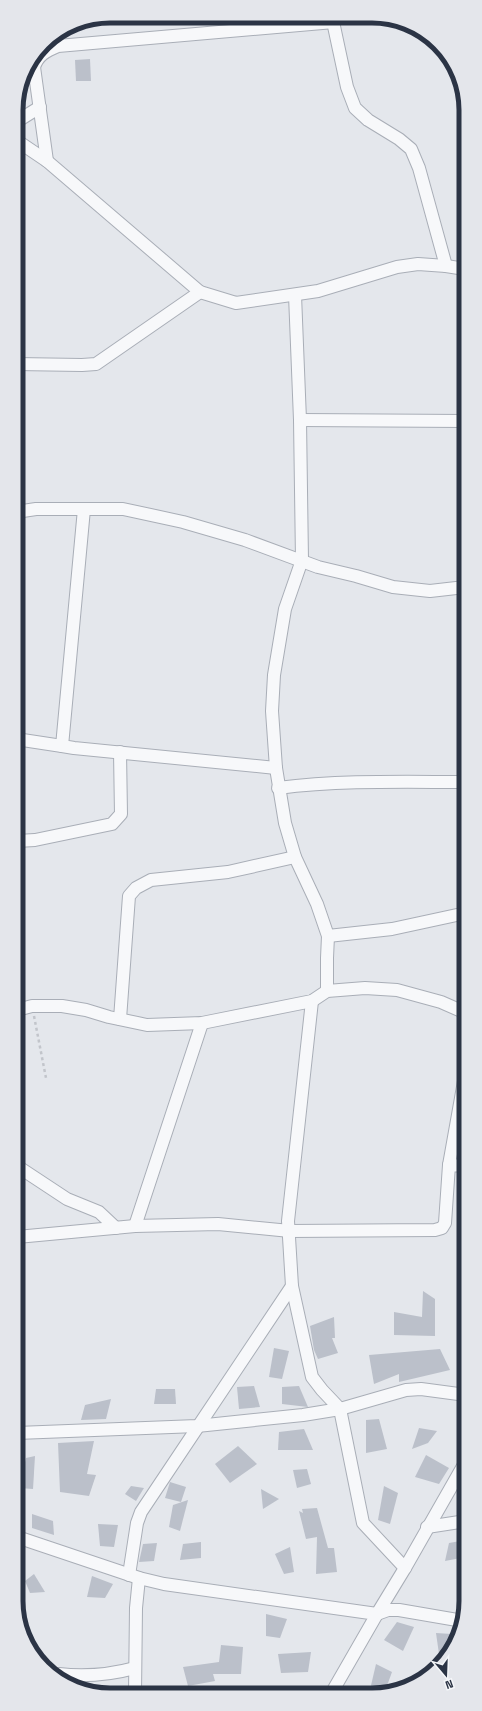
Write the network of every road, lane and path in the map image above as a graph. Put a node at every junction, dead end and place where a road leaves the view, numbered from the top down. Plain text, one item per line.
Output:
1 (301, 23) edge
2 (334, 23) edge
3 (48, 50) edge
4 (34, 68) edge
5 (40, 107) junction
6 (23, 118) edge
7 (23, 145) edge
8 (47, 162) junction
9 (446, 266) junction
10 (459, 268) edge
11 (200, 292) junction
12 (294, 295) junction
13 (23, 364) edge
14 (300, 420) junction
15 (459, 421) edge
16 (84, 509) junction
17 (23, 511) edge
18 (302, 560) junction
19 (459, 588) edge
20 (23, 740) edge
21 (62, 746) junction
22 (120, 752) junction
23 (276, 768) junction
24 (459, 782) edge
25 (278, 788) junction
26 (23, 841) edge
27 (295, 857) junction
28 (459, 915) edge
29 (328, 936) junction
30 (327, 991) junction
31 (312, 1001) junction
32 (32, 1006) junction
33 (23, 1008) edge
34 (459, 1010) edge
35 (120, 1019) junction
36 (202, 1023) junction
37 (46, 1078) dead end
38 (459, 1109) edge
39 (449, 1165) junction
40 (459, 1166) edge
41 (23, 1170) edge
42 (135, 1226) junction
43 (116, 1228) junction
44 (290, 1231) junction
45 (23, 1236) edge
46 (292, 1286) junction
47 (459, 1394) edge
48 (340, 1409) junction
49 (197, 1426) junction
50 (23, 1433) edge
51 (459, 1473) edge
52 (459, 1522) edge
53 (427, 1527) junction
54 (23, 1539) edge
55 (405, 1568) junction
56 (134, 1577) junction
57 (377, 1614) junction
58 (456, 1621) edge
59 (135, 1668) junction
60 (65, 1675) edge
61 (135, 1688) edge
62 (334, 1688) edge

1 - 3 street
2 - 9 street
4 - 5 street
5 - 6 street
5 - 8 street
7 - 8 street
8 - 11 street
9 - 10 street
9 - 12 street
11 - 12 street
11 - 13 street
12 - 14 street
14 - 15 street
14 - 18 street
16 - 17 street
16 - 18 street
16 - 21 street
18 - 19 street
18 - 23 street
20 - 21 street
21 - 22 street
22 - 23 street
22 - 26 street
23 - 25 street
24 - 25 street
25 - 27 street
27 - 29 street
27 - 35 street
28 - 29 street
29 - 30 street
30 - 31 street
30 - 34 street
31 - 36 street
31 - 44 street
32 - 33 street
32 - 35 street
32 - 37 path
35 - 36 street
36 - 42 street
38 - 39 street
39 - 40 street
39 - 44 street
41 - 43 street
42 - 43 street
42 - 44 street
43 - 45 street
44 - 46 street
46 - 48 street
46 - 49 street
47 - 48 street
48 - 49 street
48 - 55 street
49 - 50 street
49 - 56 street
51 - 53 street
52 - 53 street
53 - 55 street
54 - 56 street
55 - 57 street
56 - 57 street
56 - 59 street
57 - 58 street
57 - 62 street
59 - 60 street
59 - 61 street

